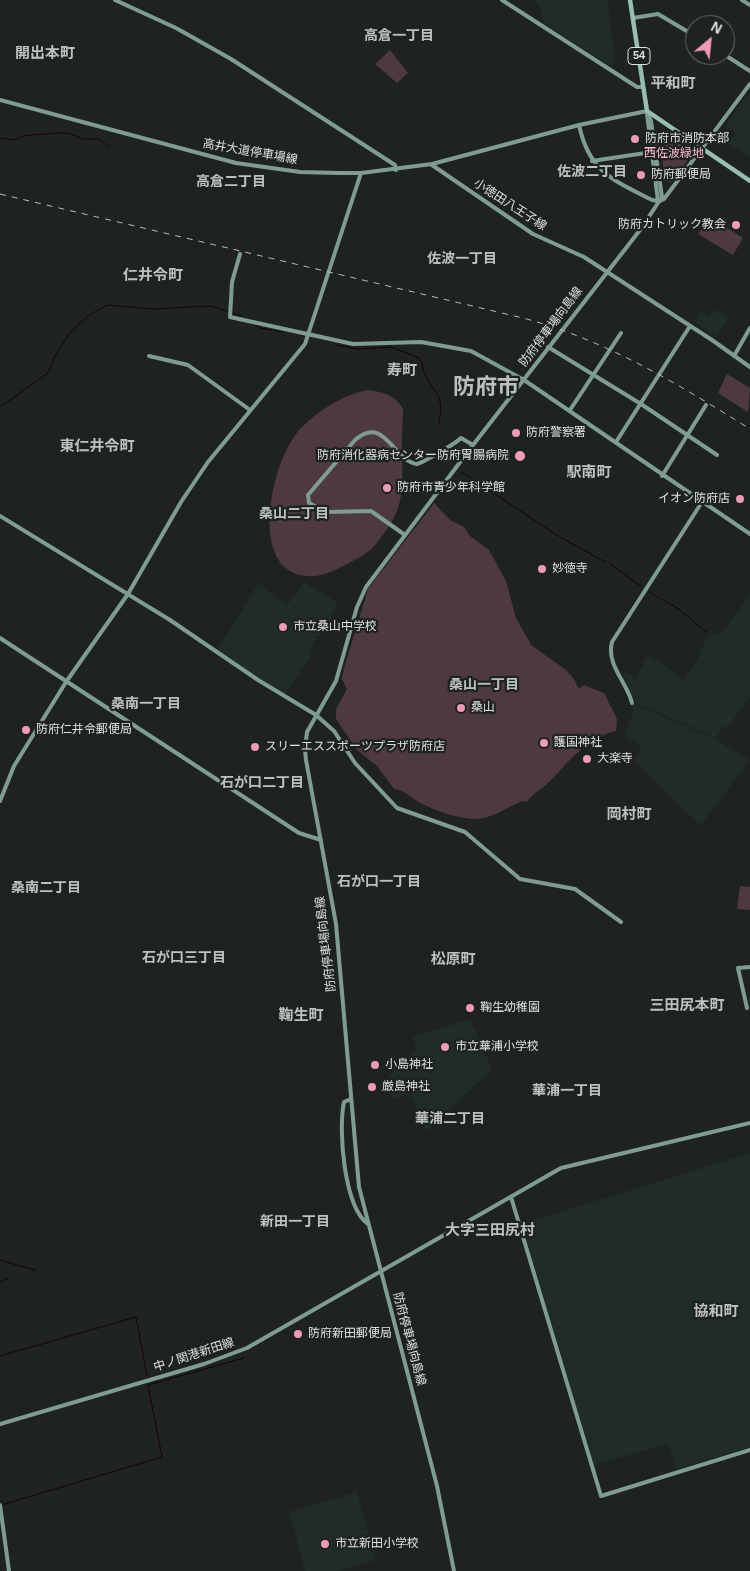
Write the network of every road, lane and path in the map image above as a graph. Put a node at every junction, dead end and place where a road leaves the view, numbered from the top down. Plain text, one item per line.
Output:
1 (115, 0) edge
2 (502, 0) edge
3 (630, 0) edge
4 (742, 0) edge
5 (750, 5) edge
6 (632, 18) junction
7 (685, 30) edge
8 (735, 61) edge
9 (750, 71) edge
10 (750, 84) edge
11 (643, 87) junction
12 (0, 100) edge
13 (647, 111) junction
14 (579, 125) junction
15 (702, 148) junction
16 (652, 152) junction
17 (592, 160) junction
18 (432, 164) junction
19 (396, 170) junction
20 (361, 173) junction
21 (750, 180) edge
22 (658, 201) junction
23 (240, 254) dead end
24 (606, 271) junction
25 (690, 326) junction
26 (750, 328) edge
27 (310, 333) junction
28 (621, 333) dead end
29 (548, 347) junction
30 (149, 356) dead end
31 (734, 356) junction
32 (750, 367) edge
33 (593, 374) junction
34 (524, 380) junction
35 (640, 404) junction
36 (706, 405) dead end
37 (250, 410) junction
38 (570, 410) junction
39 (688, 435) junction
40 (616, 442) junction
41 (473, 445) junction
42 (716, 455) dead end
43 (662, 476) junction
44 (702, 502) junction
45 (0, 516) edge
46 (750, 534) edge
47 (405, 536) junction
48 (128, 594) junction
49 (0, 638) edge
50 (66, 682) junction
51 (632, 703) dead end
52 (316, 715) junction
53 (0, 801) edge
54 (321, 840) junction
55 (621, 922) dead end
56 (750, 967) edge
57 (747, 1008) dead end
58 (351, 1099) junction
59 (750, 1123) edge
60 (510, 1197) junction
61 (368, 1224) junction
62 (380, 1272) junction
63 (0, 1424) edge
64 (750, 1450) edge
65 (0, 1505) edge
66 (9, 1571) edge
67 (454, 1571) edge

1 - 19 street
2 - 11 street
3 - 6 main road, 54
4 - 5 street
6 - 7 street
6 - 11 main road, 54
8 - 9 street
10 - 15 street
11 - 13 main road, 54
12 - 20 street, 高井大道停車場線
13 - 14 street, 高井大道停車場線
13 - 15 main road
13 - 16 street
13 - 22 street
14 - 17 street
14 - 18 street, 高井大道停車場線
15 - 21 main road
15 - 22 street
16 - 17 street
16 - 22 street
17 - 22 street
18 - 19 street, 高井大道停車場線
18 - 24 street, 小徳田八王子線
19 - 20 street, 高井大道停車場線
20 - 27 street
22 - 24 street, 防府停車場向島線
23 - 27 street
24 - 25 street
24 - 29 street, 防府停車場向島線
25 - 31 street
25 - 35 street
26 - 31 street
27 - 34 street
27 - 37 street
28 - 33 street
29 - 33 street
29 - 34 street, 防府停車場向島線
30 - 37 street
31 - 32 street
33 - 35 street
33 - 38 street
34 - 38 street
34 - 41 street, 防府停車場向島線
35 - 39 street
35 - 40 street
36 - 39 street
37 - 48 street
38 - 40 street
39 - 42 street
39 - 43 street
40 - 43 street
41 - 47 street, 防府停車場向島線
41 - 47 street
43 - 44 street
44 - 46 street
44 - 51 street
45 - 48 street
47 - 52 street, 防府停車場向島線
48 - 50 street
48 - 52 street
49 - 50 street
50 - 53 street
50 - 54 street
52 - 54 street, 防府停車場向島線
52 - 55 street
54 - 58 street, 防府停車場向島線
56 - 57 street
58 - 61 street, 防府停車場向島線
58 - 61 street
59 - 60 street, 中ノ関港新田線
60 - 62 street, 中ノ関港新田線
60 - 64 street
61 - 62 street, 防府停車場向島線
62 - 63 street, 中ノ関港新田線
62 - 67 street, 防府停車場向島線
65 - 66 street

